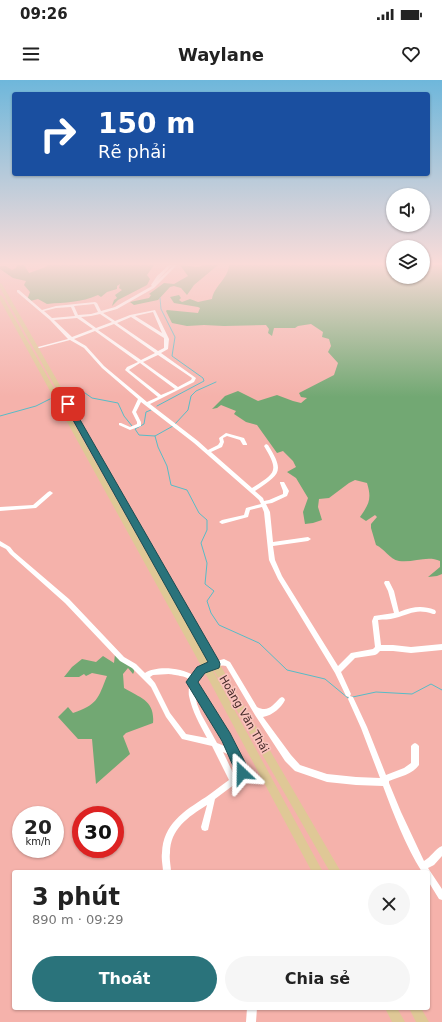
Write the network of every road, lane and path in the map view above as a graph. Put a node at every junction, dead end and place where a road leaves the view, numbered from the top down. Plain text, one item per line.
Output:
1 (8, 309) edge
2 (13, 309) edge
3 (39, 309) edge
4 (47, 309) edge
5 (74, 309) edge
6 (98, 309) edge
7 (112, 309) edge
8 (41, 311) junction
9 (100, 312) junction
10 (77, 316) junction
11 (132, 316) junction
12 (51, 319) junction
13 (114, 322) junction
14 (95, 330) junction
15 (166, 337) junction
16 (71, 339) junction
17 (33, 349) junction
18 (159, 354) junction
19 (140, 362) junction
20 (178, 389) junction
21 (161, 397) junction
22 (140, 399) junction
23 (147, 404) junction
24 (121, 424) dead end
25 (245, 444) dead end
26 (266, 446) dead end
27 (208, 452) junction
28 (282, 483) dead end
29 (252, 490) junction
30 (50, 494) dead end
31 (264, 504) junction
32 (0, 509) edge
33 (222, 522) dead end
34 (308, 539) dead end
35 (0, 543) edge
36 (270, 544) junction
37 (387, 583) dead end
38 (433, 612) dead end
39 (397, 614) junction
40 (442, 647) edge
41 (378, 648) junction
42 (215, 664) junction
43 (206, 668) junction
44 (337, 671) junction
45 (146, 676) junction
46 (192, 682) junction
47 (282, 700) dead end
48 (250, 704) junction
49 (214, 744) junction
50 (415, 746) dead end
51 (234, 753) junction
52 (233, 780) junction
53 (386, 781) junction
54 (212, 798) junction
55 (205, 827) dead end
56 (442, 850) edge
57 (167, 870) edge
58 (317, 870) edge
59 (335, 870) edge
60 (425, 870) edge
61 (427, 870) edge
62 (430, 877) edge
63 (442, 896) edge
64 (252, 1010) edge
65 (393, 1010) edge
66 (416, 1010) edge
67 (251, 1022) edge
68 (399, 1022) edge
69 (423, 1022) edge

1 - 17 main road, Hoàng Văn Thái
2 - 17 main road, Hoàng Văn Thái
3 - 8 street
4 - 8 street
5 - 10 street
6 - 9 street
7 - 9 street
8 - 12 street
9 - 10 street
9 - 13 street
10 - 12 street
10 - 14 street
11 - 13 street
11 - 15 street
11 - 15 street
12 - 16 street
13 - 14 street
13 - 18 street
14 - 16 street
14 - 19 street
15 - 18 street
16 - 17 street
16 - 22 street
17 - 42 main road, Hoàng Văn Thái
17 - 43 main road, Hoàng Văn Thái
18 - 19 street
18 - 20 street
19 - 20 street
19 - 21 street
20 - 21 street
21 - 23 street
22 - 23 street
22 - 24 street
23 - 27 street
25 - 27 street
26 - 29 street
27 - 29 street
28 - 31 street
29 - 31 street
30 - 32 street
31 - 33 street
31 - 36 street
34 - 36 street
35 - 45 street
36 - 44 street
37 - 39 street
38 - 39 street
39 - 41 street
40 - 41 street
41 - 44 street
42 - 43 main road
42 - 48 street
42 - 59 main road, Hoàng Văn Thái
43 - 46 street
43 - 58 main road, Hoàng Văn Thái
44 - 53 street
45 - 46 street
45 - 49 street
46 - 49 street
46 - 51 street
47 - 48 street
48 - 53 street
49 - 51 street
49 - 52 street
50 - 53 street
51 - 52 street
52 - 54 street
53 - 60 street
54 - 55 street
54 - 57 street
56 - 61 street
62 - 63 street
64 - 67 street
65 - 68 main road
66 - 69 main road

